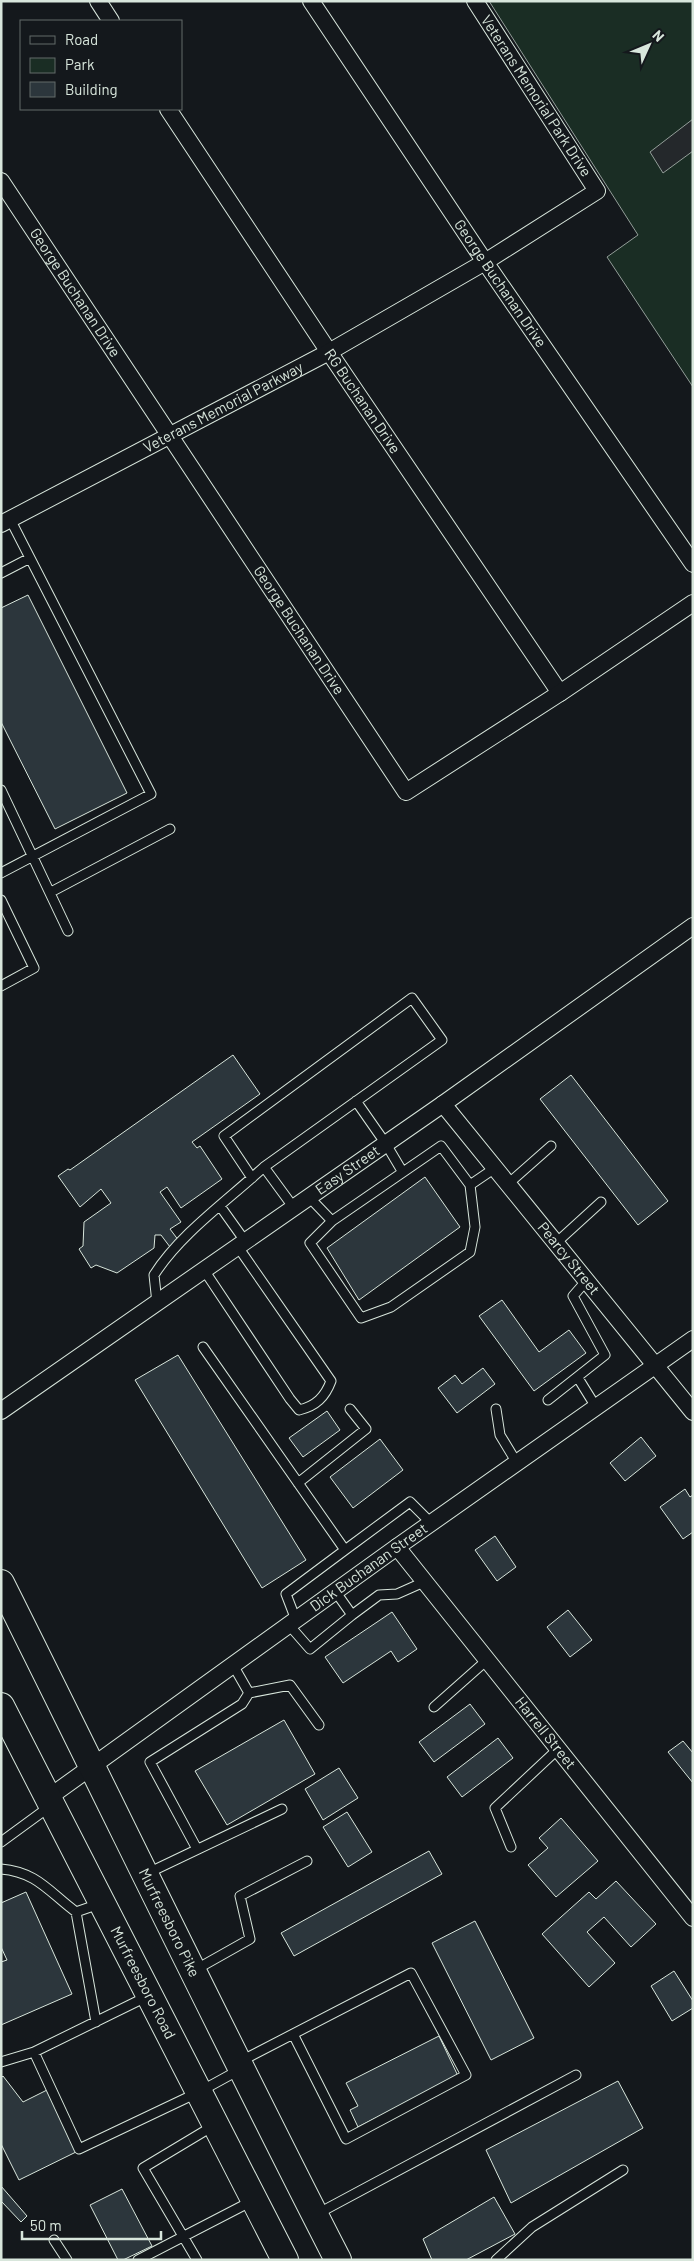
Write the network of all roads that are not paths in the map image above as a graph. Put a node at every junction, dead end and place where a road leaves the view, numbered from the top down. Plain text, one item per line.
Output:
1 (98, 1) edge
2 (311, 1) edge
3 (475, 1) edge
4 (110, 20) edge
5 (169, 110) edge
6 (1, 181) edge
7 (597, 191) joint
8 (484, 262) junction
9 (329, 352) junction
10 (169, 437) junction
11 (6, 521) edge
12 (30, 558) junction
13 (693, 564) edge
14 (1, 573) edge
15 (693, 603) edge
16 (560, 693) junction
17 (1, 790) edge
18 (170, 829) dead end
19 (34, 855) junction
20 (1, 873) edge
21 (51, 892) junction
22 (1, 900) edge
23 (693, 926) edge
24 (68, 931) dead end
25 (1, 986) edge
26 (356, 1101) junction
27 (443, 1104) junction
28 (386, 1144) junction
29 (550, 1146) dead end
30 (264, 1167) junction
31 (496, 1168) junction
32 (402, 1171) junction
33 (252, 1178) junction
34 (508, 1184) junction
35 (470, 1185) junction
36 (309, 1197) junction
37 (601, 1202) dead end
38 (220, 1206) junction
39 (294, 1208) junction
40 (332, 1221) junction
41 (556, 1243) junction
42 (242, 1244) junction
43 (204, 1270) junction
44 (587, 1280) junction
45 (157, 1303) junction
46 (693, 1339) edge
47 (203, 1347) dead end
48 (655, 1365) junction
49 (578, 1378) junction
50 (548, 1400) dead end
51 (596, 1407) junction
52 (350, 1409) dead end
53 (496, 1409) dead end
54 (1, 1411) edge
55 (693, 1412) edge
56 (517, 1463) junction
57 (298, 1483) junction
58 (431, 1523) junction
59 (397, 1547) junction
60 (345, 1550) junction
61 (424, 1582) junction
62 (1, 1583) edge
63 (336, 1591) junction
64 (352, 1615) junction
65 (292, 1622) junction
66 (487, 1660) junction
67 (233, 1665) junction
68 (249, 1693) junction
69 (1, 1706) edge
70 (434, 1707) dead end
71 (318, 1725) dead end
72 (558, 1749) junction
73 (92, 1766) junction
74 (50, 1801) junction
75 (282, 1809) dead end
76 (1, 1842) edge
77 (511, 1847) dead end
78 (197, 1850) junction
79 (307, 1861) dead end
80 (1, 1869) edge
81 (145, 1874) junction
82 (102, 1903) junction
83 (76, 1912) junction
84 (693, 1918) edge
85 (193, 1972) junction
86 (149, 1996) junction
87 (96, 2022) junction
88 (293, 2034) junction
89 (34, 2052) junction
90 (1, 2062) edge
91 (238, 2066) junction
92 (576, 2075) dead end
93 (199, 2092) junction
94 (215, 2124) junction
95 (623, 2170) dead end
96 (254, 2200) junction
97 (315, 2215) junction
98 (183, 2236) junction
99 (54, 2240) dead end
100 (67, 2260) edge
101 (138, 2260) edge
102 (197, 2260) edge
103 (285, 2260) edge
104 (338, 2260) edge
105 (496, 2260) edge

1 - 4 street
2 - 8 street, George Buchanan Drive
3 - 7 street, Veterans Memorial Park Drive
5 - 9 street, RG Buchanan Drive
6 - 10 street, George Buchanan Drive
7 - 8 street, Veterans Memorial Parkway
8 - 9 street, Veterans Memorial Parkway
8 - 13 street, George Buchanan Drive
9 - 10 street, Veterans Memorial Parkway
9 - 16 street, RG Buchanan Drive
10 - 11 street, Veterans Memorial Parkway
10 - 16 street, George Buchanan Drive
11 - 12 lane
12 - 14 lane
12 - 19 lane
15 - 16 street, George Buchanan Drive
17 - 19 lane
18 - 21 lane
19 - 20 lane
19 - 21 lane
21 - 24 lane
22 - 25 lane
23 - 27 street, Easy Street
26 - 28 lane
26 - 30 lane
26 - 33 lane
27 - 28 street, Easy Street
27 - 31 street, Pearcy Street
28 - 32 lane
28 - 36 street, Easy Street
29 - 34 lane
30 - 33 lane
30 - 39 lane
31 - 34 street, Pearcy Street
31 - 35 lane
32 - 35 lane
32 - 40 lane
33 - 38 lane
34 - 41 street, Pearcy Street
35 - 40 lane
36 - 39 street, Easy Street
36 - 40 lane
37 - 41 lane
38 - 42 lane
38 - 45 lane
39 - 42 street, Easy Street
41 - 44 street, Pearcy Street
42 - 43 street, Easy Street
42 - 43 lane
43 - 45 street, Easy Street
44 - 48 street, Pearcy Street
44 - 49 lane
45 - 54 street, Easy Street
46 - 48 street, Dick Buchanan Street
47 - 57 lane
48 - 51 street, Dick Buchanan Street
48 - 55 street, Pearcy Street
49 - 50 lane
49 - 51 lane
51 - 56 street, Dick Buchanan Street
52 - 57 lane
53 - 56 lane
56 - 58 street, Dick Buchanan Street
57 - 60 lane
58 - 59 street, Dick Buchanan Street
58 - 60 lane
59 - 61 street, Harrell Street
59 - 63 street, Dick Buchanan Street
60 - 65 lane
61 - 64 lane
61 - 66 street, Harrell Street
62 - 73 main road, Murfreesboro Pike
63 - 64 lane
63 - 65 street, Dick Buchanan Street
64 - 65 lane
65 - 67 street, Dick Buchanan Street
66 - 70 lane
66 - 72 street, Harrell Street
67 - 68 lane
67 - 73 street, Dick Buchanan Street
68 - 71 lane
68 - 78 lane
69 - 74 main road, Murfreesboro Road
72 - 77 lane
72 - 84 street, Harrell Street
73 - 74 street, Dick Buchanan Street
73 - 81 main road, Murfreesboro Pike
74 - 76 lane
74 - 82 main road, Murfreesboro Road
75 - 78 lane
78 - 81 lane
79 - 85 lane
80 - 83 lane
81 - 85 main road, Murfreesboro Pike
82 - 83 lane
82 - 86 main road, Murfreesboro Road
83 - 87 lane
85 - 91 main road, Murfreesboro Pike
86 - 87 lane
86 - 93 main road, Murfreesboro Road
87 - 89 lane
88 - 88 lane
88 - 91 lane
89 - 90 lane
89 - 93 lane
91 - 93 lane
91 - 97 main road, Murfreesboro Pike
92 - 97 lane
93 - 94 main road, Murfreesboro Road
94 - 96 main road, Murfreesboro Road
94 - 98 lane
95 - 105 lane
96 - 98 lane
96 - 103 main road, Murfreesboro Road
97 - 104 main road, Murfreesboro Pike
98 - 101 lane
98 - 102 lane
99 - 100 lane

